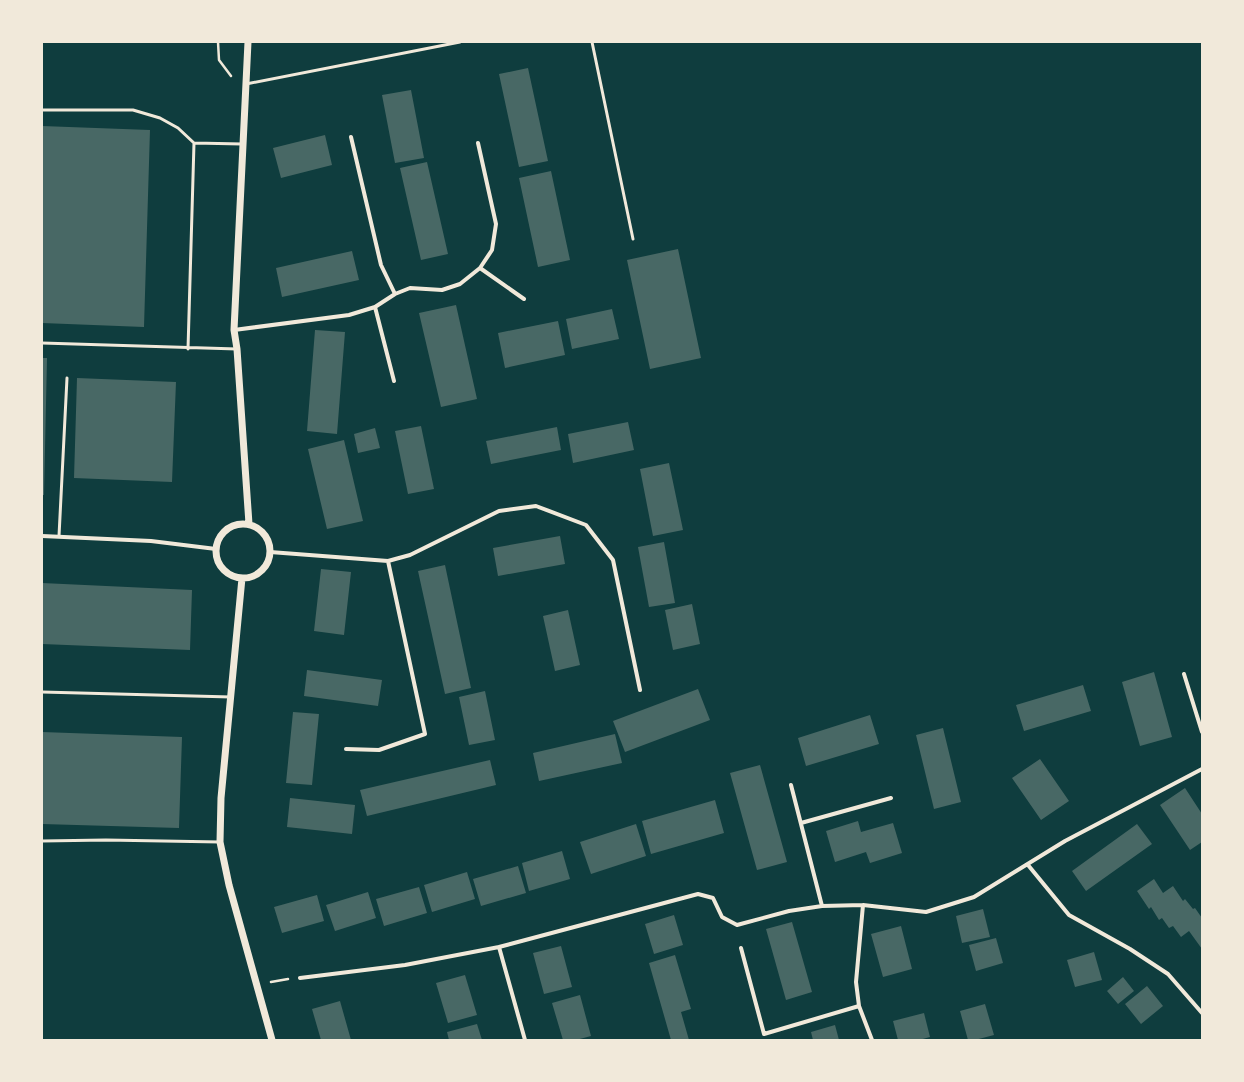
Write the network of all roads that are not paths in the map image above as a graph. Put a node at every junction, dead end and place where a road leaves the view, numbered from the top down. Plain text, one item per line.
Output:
1 (248, 42) edge
2 (460, 42) edge
3 (592, 42) edge
4 (246, 84) junction
5 (42, 110) edge
6 (351, 137) dead end
7 (194, 142) junction
8 (478, 143) dead end
9 (243, 144) junction
10 (633, 239) dead end
11 (480, 268) junction
12 (395, 294) junction
13 (524, 299) dead end
14 (376, 307) junction
15 (234, 330) junction
16 (42, 343) edge
17 (188, 348) junction
18 (237, 349) junction
19 (67, 378) dead end
20 (394, 381) dead end
21 (249, 524) junction
22 (42, 536) edge
23 (59, 536) junction
24 (216, 549) junction
25 (270, 552) junction
26 (388, 561) junction
27 (242, 578) junction
28 (1184, 674) dead end
29 (640, 690) dead end
30 (42, 692) edge
31 (231, 697) junction
32 (1202, 732) edge
33 (346, 749) dead end
34 (1202, 769) edge
35 (791, 785) dead end
36 (891, 798) dead end
37 (801, 823) junction
38 (42, 841) edge
39 (220, 842) junction
40 (1028, 865) junction
41 (863, 905) junction
42 (822, 906) junction
43 (499, 947) junction
44 (741, 948) dead end
45 (300, 978) road end
46 (859, 1006) junction
47 (1202, 1014) edge
48 (764, 1034) junction
49 (272, 1040) edge
50 (525, 1040) edge
51 (765, 1040) edge
52 (872, 1040) edge

1 - 4 street
2 - 4 lane
3 - 10 lane
4 - 9 street
5 - 7 lane
6 - 12 street
7 - 9 lane
7 - 17 lane
8 - 11 street
9 - 15 street
11 - 12 street
11 - 13 street
12 - 14 street
14 - 15 street
14 - 20 street
15 - 18 street
16 - 17 lane
17 - 18 lane
18 - 21 street
19 - 23 lane
21 - 24 street
21 - 25 street
22 - 23 street
23 - 24 street
24 - 27 street
25 - 26 street
25 - 27 street
26 - 29 street
26 - 33 street
27 - 31 street
28 - 32 street
30 - 31 lane
31 - 39 street
34 - 40 street
35 - 37 street
36 - 37 street
37 - 42 street
38 - 39 lane
39 - 49 street
40 - 41 street
40 - 47 street
41 - 42 street
41 - 46 street
42 - 43 street
43 - 45 street
43 - 50 street
44 - 48 street
46 - 48 street
46 - 52 street
48 - 51 street

